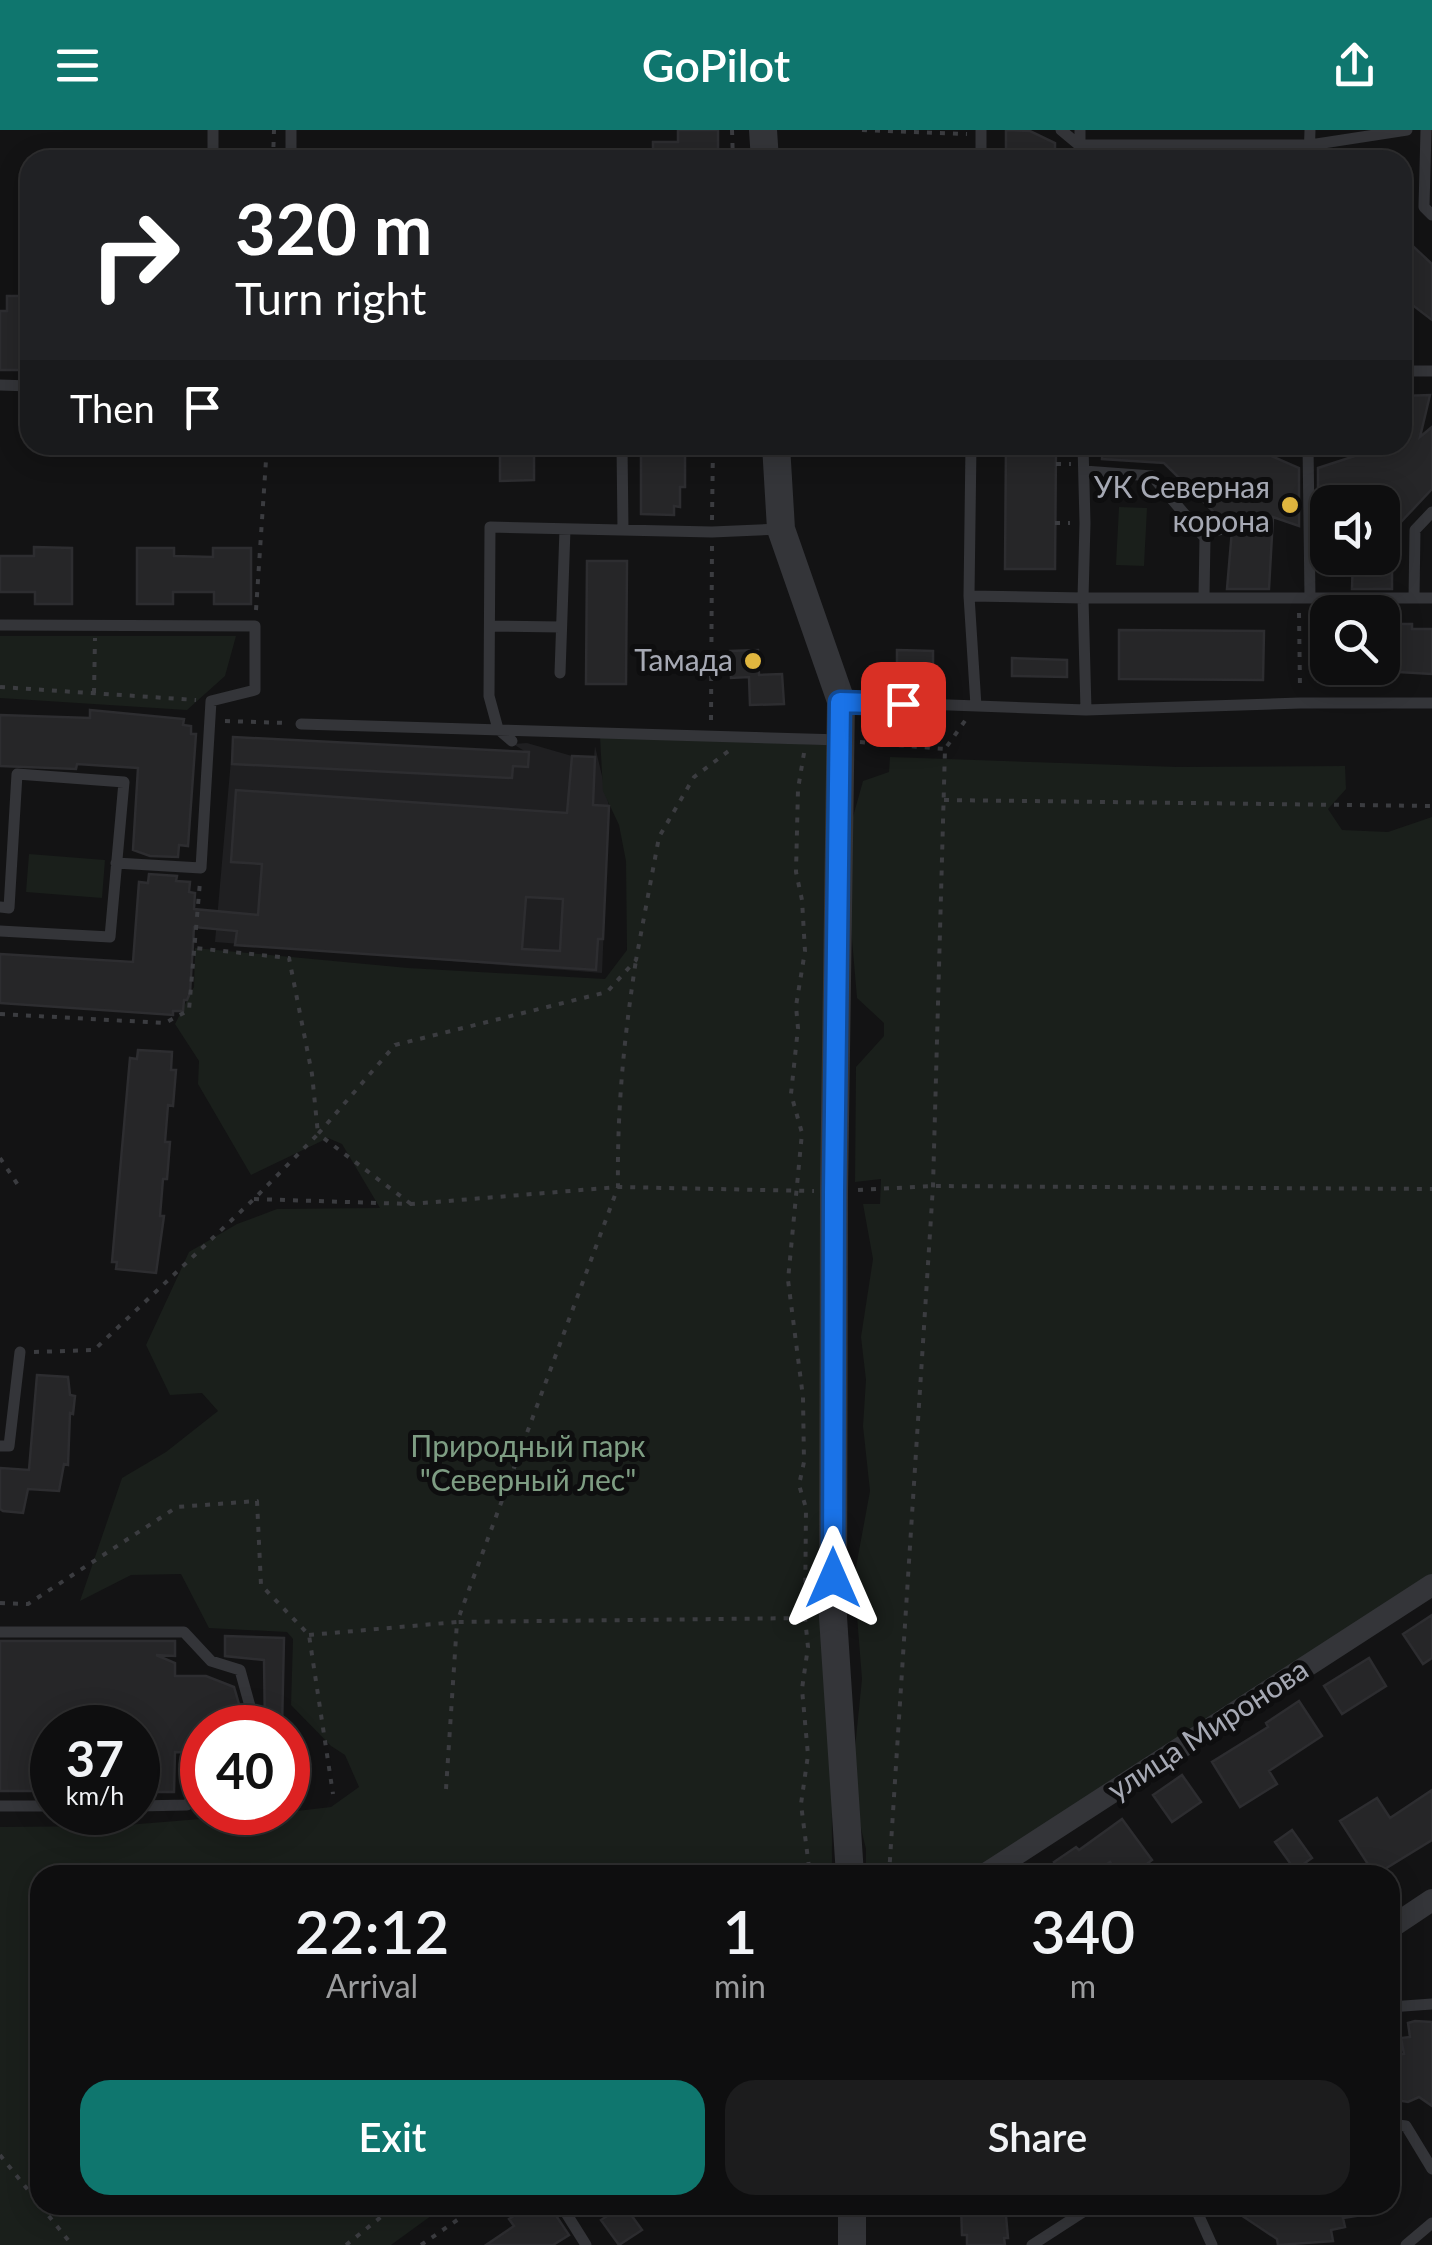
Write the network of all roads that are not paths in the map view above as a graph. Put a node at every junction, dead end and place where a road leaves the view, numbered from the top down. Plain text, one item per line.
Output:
1 (1062, 130) edge
2 (1080, 130) edge
3 (1310, 130) edge
4 (1407, 130) edge
5 (1426, 130) edge
6 (1310, 145) junction
7 (1079, 146) junction
8 (1079, 150) edge
9 (1138, 150) edge
10 (1248, 150) edge
11 (1310, 150) edge
12 (1432, 215) edge
13 (622, 455) edge
14 (776, 455) edge
15 (971, 455) edge
16 (1083, 455) edge
17 (1308, 455) edge
18 (1084, 472) junction
19 (1432, 512) edge
20 (566, 529) junction
21 (780, 529) junction
22 (623, 530) junction
23 (968, 596) junction
24 (1204, 596) junction
25 (1082, 598) junction
26 (1309, 598) junction
27 (1414, 598) junction
28 (1432, 598) edge
29 (0, 624) edge
30 (492, 626) junction
31 (561, 627) junction
32 (905, 672) dead end
33 (926, 672) dead end
34 (560, 673) dead end
35 (840, 702) junction
36 (1432, 703) edge
37 (903, 704) junction
38 (925, 704) junction
39 (976, 706) junction
40 (1086, 710) junction
41 (300, 724) road end
42 (498, 729) junction
43 (841, 740) junction
44 (512, 741) dead end
45 (116, 863) junction
46 (0, 907) edge
47 (0, 931) edge
48 (20, 1352) road end
49 (0, 1446) edge
50 (1432, 1585) edge
51 (0, 1632) edge
52 (250, 1705) edge
53 (0, 1806) edge
54 (30, 1806) edge
55 (849, 1865) edge
56 (999, 1865) edge
57 (1432, 1900) edge
58 (1400, 1921) edge
59 (1432, 2004) edge
60 (1400, 2006) edge
61 (1400, 2125) edge
62 (1432, 2170) edge
63 (568, 2215) edge
64 (852, 2215) edge
65 (1078, 2215) edge
66 (1198, 2215) edge
67 (1432, 2223) edge
68 (586, 2245) edge
69 (852, 2245) edge
70 (1032, 2245) edge
71 (1212, 2245) edge
72 (1406, 2245) edge

1 - 7 lane
2 - 7 lane
3 - 6 lane
4 - 6 lane
5 - 12 lane
6 - 10 lane
6 - 11 lane
7 - 8 lane
7 - 9 lane
13 - 22 lane
14 - 21 street
15 - 23 lane
16 - 18 lane
17 - 26 lane
18 - 24 lane
18 - 25 lane
19 - 27 lane
20 - 22 lane
20 - 30 lane
20 - 31 lane
21 - 22 lane
21 - 35 street
23 - 25 lane
23 - 39 lane
24 - 25 lane
24 - 26 lane
25 - 40 lane
26 - 27 lane
27 - 28 lane
29 - 45 lane
30 - 31 lane
30 - 42 lane
31 - 34 lane
32 - 37 lane
33 - 38 lane
35 - 37 lane
35 - 43 street
36 - 40 lane
37 - 38 lane
38 - 39 lane
39 - 40 lane
41 - 42 lane
42 - 43 lane
42 - 44 lane
43 - 55 street
45 - 46 lane
45 - 47 lane
48 - 49 lane
50 - 56 street, улица Миронова
51 - 52 lane
53 - 54 lane
57 - 58 street
59 - 60 lane
61 - 62 lane
63 - 68 lane
64 - 69 street
65 - 70 lane
66 - 71 lane
67 - 72 lane

